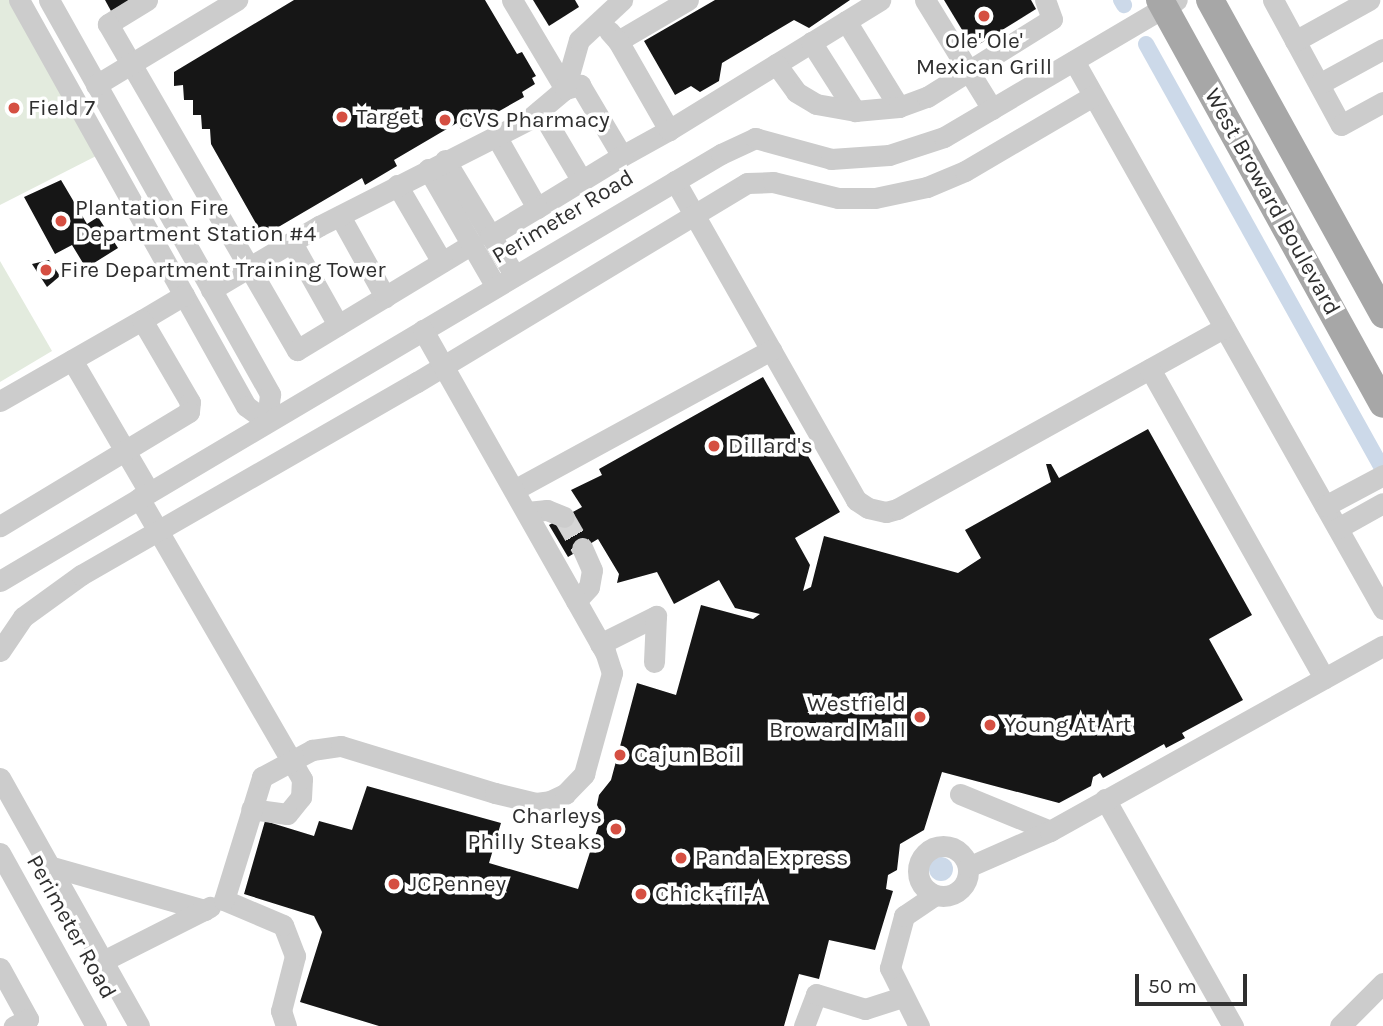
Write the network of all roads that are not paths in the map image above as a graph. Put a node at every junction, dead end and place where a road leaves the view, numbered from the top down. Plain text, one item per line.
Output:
1 (19, 0) edge
2 (49, 0) edge
3 (147, 0) edge
4 (237, 0) edge
5 (512, 0) edge
6 (688, 0) edge
7 (880, 0) edge
8 (925, 0) edge
9 (1045, 0) edge
10 (1210, 0) edge
11 (1273, 0) edge
12 (1369, 0) edge
13 (1167, 2) edge
14 (211, 6) edge
15 (608, 7) edge
16 (846, 21) junction
17 (1295, 40) junction
18 (618, 41) junction
19 (811, 42) junction
20 (1383, 49) edge
21 (1074, 61) junction
22 (132, 64) junction
23 (776, 64) junction
24 (971, 70) junction
25 (96, 85) junction
26 (1319, 85) junction
27 (565, 89) junction
28 (1093, 96) junction
29 (1383, 102) edge
30 (899, 107) junction
31 (992, 108) junction
32 (540, 110) junction
33 (855, 111) junction
34 (668, 130) junction
35 (496, 135) junction
36 (622, 156) junction
37 (436, 164) junction
38 (582, 181) junction
39 (676, 181) junction
40 (397, 185) junction
41 (537, 208) junction
42 (694, 214) junction
43 (340, 216) junction
44 (481, 240) junction
45 (292, 243) junction
46 (193, 258) junction
47 (442, 262) junction
48 (166, 264) junction
49 (248, 268) junction
50 (515, 276) junction
51 (496, 287) junction
52 (211, 290) junction
53 (184, 296) junction
54 (385, 297) junction
55 (1383, 314) edge
56 (142, 320) junction
57 (338, 325) junction
58 (1224, 328) junction
59 (423, 330) junction
60 (771, 350) junction
61 (72, 360) junction
62 (443, 366) junction
63 (1150, 369) junction
64 (0, 401) edge
65 (1383, 404) edge
66 (267, 421) junction
67 (124, 451) junction
68 (1383, 475) edge
69 (514, 490) junction
70 (144, 495) junction
71 (1383, 503) edge
72 (1325, 506) junction
73 (527, 512) junction
74 (564, 517) dead end
75 (0, 526) edge
76 (1338, 528) junction
77 (158, 530) junction
78 (582, 548) tunnel mouth
79 (0, 581) edge
80 (576, 601) junction
81 (1383, 609) edge
82 (600, 643) junction
83 (1383, 646) edge
84 (0, 651) edge
85 (654, 662) dead end
86 (1324, 678) junction
87 (292, 761) junction
88 (0, 778) edge
89 (960, 794) dead end
90 (1105, 799) junction
91 (8, 809) edge
92 (251, 809) junction
93 (1050, 831) junction
94 (0, 853) edge
95 (49, 866) junction
96 (968, 867) junction
97 (935, 895) junction
98 (214, 905) junction
99 (103, 961) junction
100 (1, 974) edge
101 (1383, 983) edge
102 (902, 997) junction
103 (140, 1025) edge
104 (14, 1026) edge
105 (96, 1026) edge
106 (286, 1026) edge
107 (804, 1026) edge
108 (919, 1026) edge
109 (1233, 1026) edge
110 (1340, 1026) edge

1 - 48 street
2 - 25 street
3 - 22 street
4 - 14 street
5 - 27 street
6 - 18 street
7 - 16 street
8 - 24 street
9 - 24 street
10 - 55 main road, West Broward Boulevard
11 - 17 street
12 - 17 street
13 - 21 street, Perimeter Road
13 - 65 main road, West Broward Boulevard
14 - 22 street
15 - 18 street
15 - 27 street
16 - 19 street
16 - 30 street
17 - 26 street
18 - 34 street
19 - 23 street
19 - 33 street
20 - 26 street
21 - 28 street
21 - 31 street, Perimeter Road
22 - 25 street
22 - 49 street
23 - 33 street
23 - 34 street
24 - 30 street
24 - 31 street
25 - 46 street
26 - 29 street
27 - 32 street
27 - 36 street
28 - 42 street
28 - 58 street
30 - 33 street
31 - 39 street, Perimeter Road
32 - 35 street
32 - 38 street
34 - 36 street
35 - 37 street
35 - 41 street
36 - 38 street
37 - 40 street
37 - 44 street
38 - 41 street
39 - 42 street
39 - 50 street, Perimeter Road
40 - 43 street
40 - 47 street
41 - 44 street
42 - 60 street
42 - 62 street
43 - 45 street
43 - 54 street
44 - 47 street
44 - 50 street
44 - 51 street
45 - 49 street
45 - 57 street
46 - 48 street
46 - 52 street
47 - 54 street
48 - 53 street
49 - 52 street
49 - 57 street
50 - 51 street, Perimeter Road
51 - 59 street, Perimeter Road
52 - 66 street
53 - 56 street
53 - 66 street
54 - 57 street
56 - 61 street
56 - 67 street
58 - 63 street
58 - 72 street
59 - 62 street
59 - 66 street, Perimeter Road
60 - 63 street
60 - 69 street
61 - 64 street
61 - 67 street
62 - 69 street
62 - 77 street
63 - 86 street
66 - 70 street, Perimeter Road
67 - 70 street
67 - 75 street
68 - 72 street
69 - 73 street
70 - 77 street
70 - 79 street, Perimeter Road
71 - 76 street
72 - 76 street
73 - 74 street
73 - 80 street
76 - 81 street
77 - 84 street
77 - 87 street
78 - 80 street
80 - 82 street
82 - 85 street
82 - 87 street
83 - 86 street
86 - 90 street
87 - 92 street
87 - 92 street
88 - 91 street
89 - 93 street
90 - 93 street
90 - 109 street
91 - 95 street
92 - 98 street
93 - 96 street
94 - 105 street, Perimeter Road
95 - 98 street
95 - 99 street
96 - 97 street
96 - 97 street
97 - 102 street
98 - 99 street
98 - 106 street
99 - 103 street
100 - 104 street
101 - 110 street
102 - 107 street
102 - 108 street

